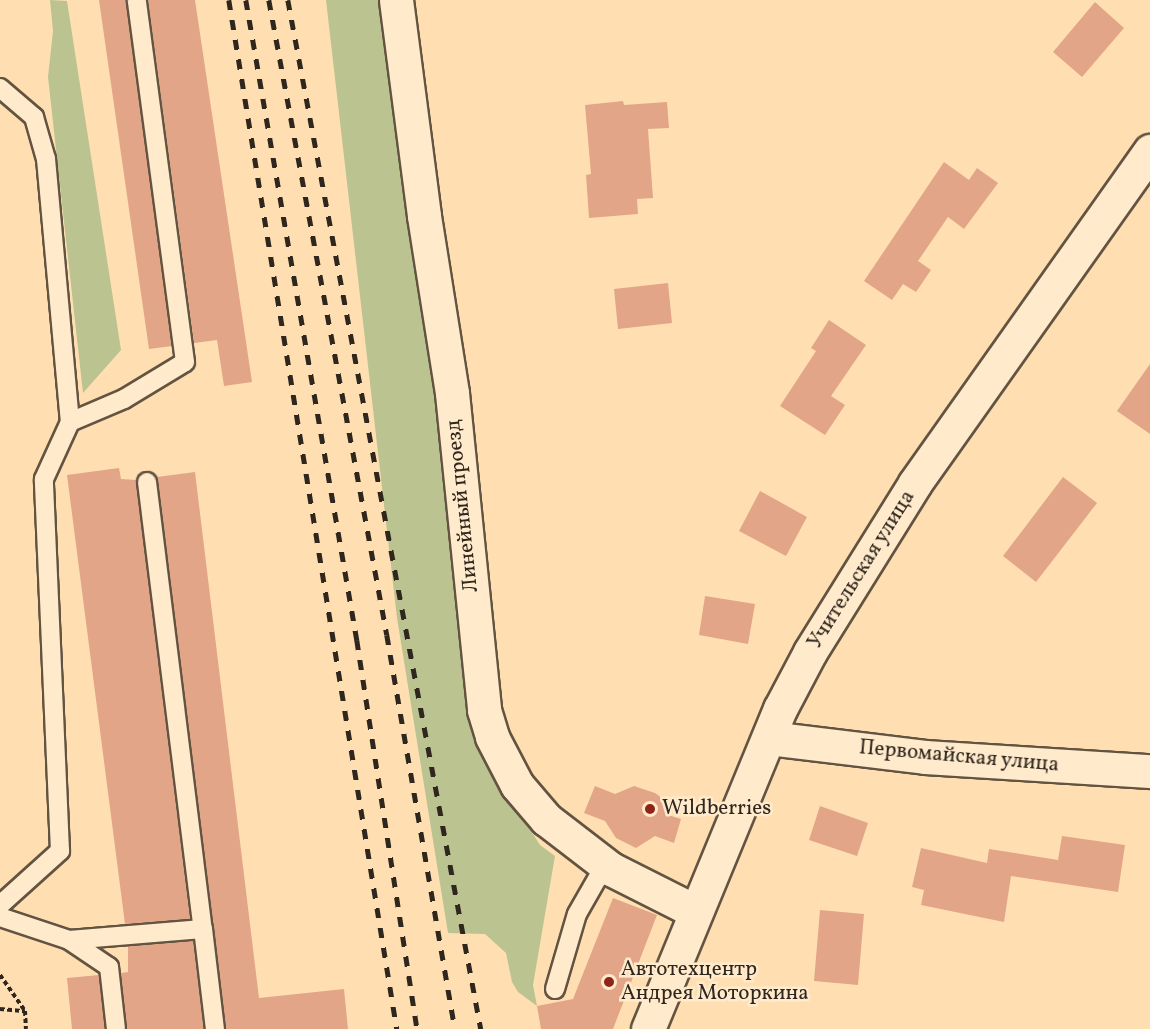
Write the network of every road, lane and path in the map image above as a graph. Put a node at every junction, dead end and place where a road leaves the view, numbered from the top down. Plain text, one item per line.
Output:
1 (138, 0) edge
2 (396, 0) edge
3 (0, 88) edge
4 (1150, 152) edge
5 (70, 422) junction
6 (147, 482) dead end
7 (769, 738) junction
8 (1150, 771) edge
9 (605, 865) junction
10 (0, 905) edge
11 (696, 912) junction
12 (0, 916) edge
13 (203, 929) junction
14 (69, 940) junction
15 (0, 975) edge
16 (555, 989) dead end
17 (0, 1009) edge
18 (25, 1011) junction
19 (24, 1029) edge
20 (116, 1029) edge
21 (215, 1029) edge
22 (648, 1029) edge

1 - 5 lane
2 - 9 street, Линейный проезд
3 - 5 lane
4 - 7 street, Учительская улица
5 - 10 lane
6 - 13 lane
7 - 8 street, Первомайская улица
7 - 11 street, Учительская улица
9 - 11 street, Линейный проезд
9 - 16 lane
11 - 22 street, Учительская улица
12 - 14 lane
13 - 14 lane
13 - 21 lane
14 - 20 lane
15 - 18 path
17 - 18 path
18 - 19 path

